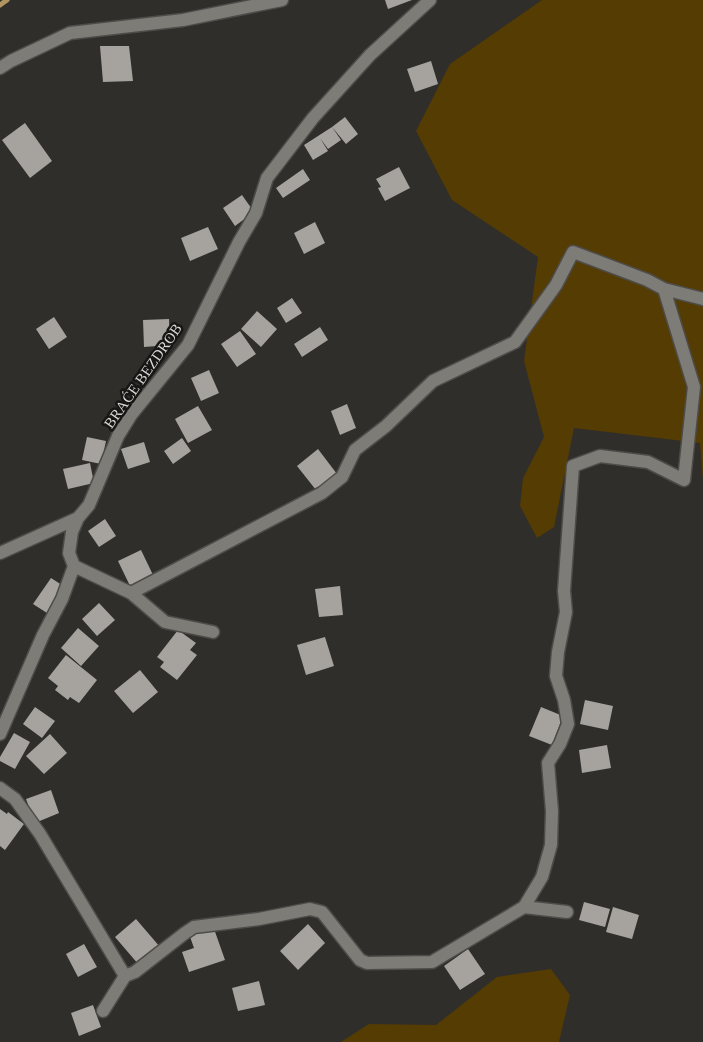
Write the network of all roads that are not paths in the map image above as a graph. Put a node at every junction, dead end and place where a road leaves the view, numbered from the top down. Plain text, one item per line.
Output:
1 (282, 0) edge
2 (430, 0) edge
3 (0, 68) edge
4 (664, 289) junction
5 (703, 299) edge
6 (78, 518) junction
7 (0, 553) edge
8 (74, 566) junction
9 (131, 593) junction
10 (213, 632) dead end
11 (0, 734) edge
12 (0, 788) edge
13 (524, 907) junction
14 (567, 912) dead end
15 (125, 976) junction
16 (103, 1011) dead end

1 - 3 street
2 - 6 street, BRAĆE BEZDROB
4 - 5 street
4 - 9 street
4 - 13 street
6 - 7 street
6 - 8 street, BRAĆE BEZDROB
8 - 9 street
8 - 11 street, BRAĆE BEZDROB
9 - 10 street
12 - 15 street
13 - 14 street
13 - 15 street
15 - 16 street

